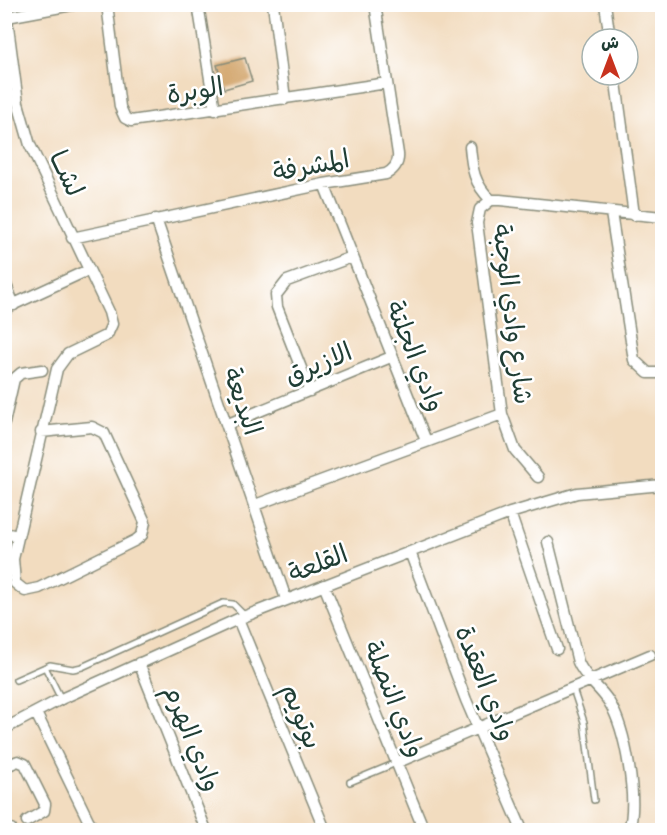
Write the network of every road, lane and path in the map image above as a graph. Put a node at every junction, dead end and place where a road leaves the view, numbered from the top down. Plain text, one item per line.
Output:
1 (5, 4) edge
2 (77, 4) edge
3 (107, 4) edge
4 (198, 4) edge
5 (273, 4) edge
6 (375, 4) edge
7 (605, 4) edge
8 (7, 17) junction
9 (608, 27) edge
10 (387, 83) junction
11 (617, 87) edge
12 (285, 99) junction
13 (215, 110) junction
14 (470, 147) dead end
15 (324, 184) junction
16 (491, 201) junction
17 (611, 213) junction
18 (634, 215) junction
19 (663, 217) edge
20 (156, 219) junction
21 (72, 238) junction
22 (352, 257) junction
23 (88, 270) junction
24 (4, 280) edge
25 (8, 307) edge
26 (392, 357) junction
27 (42, 370) dead end
28 (663, 374) edge
29 (310, 390) junction
30 (7, 395) edge
31 (502, 414) junction
32 (4, 423) edge
33 (228, 424) junction
34 (41, 432) junction
35 (426, 441) junction
36 (538, 477) dead end
37 (663, 485) edge
38 (255, 505) junction
39 (510, 513) junction
40 (4, 533) edge
41 (18, 536) junction
42 (548, 542) dead end
43 (410, 552) junction
44 (324, 585) junction
45 (286, 599) junction
46 (241, 617) junction
47 (557, 649) dead end
48 (650, 655) dead end
49 (139, 663) junction
50 (45, 666) junction
51 (16, 680) dead end
52 (591, 681) junction
53 (573, 689) junction
54 (61, 699) junction
55 (36, 713) junction
56 (4, 729) edge
57 (478, 730) junction
58 (396, 763) junction
59 (4, 767) edge
60 (351, 782) dead end
61 (594, 800) dead end
62 (27, 821) dead end
63 (93, 831) edge
64 (207, 831) edge
65 (325, 831) edge
66 (424, 831) edge
67 (522, 831) edge
68 (629, 831) edge

1 - 8 street, لشــا
2 - 8 street
3 - 13 street, الوبرة
4 - 13 street
5 - 12 street
6 - 10 street, المشرفة
7 - 9 street
8 - 21 street, لشــا
10 - 12 street, الوبرة
10 - 15 street, المشرفة
11 - 18 street
12 - 13 street, الوبرة
14 - 16 street
15 - 20 street, المشرفة
15 - 22 street, وادي الجلتة
16 - 17 street, شارع وادي الوجبة
16 - 31 street, شارع وادي الوجبة
17 - 18 street, شارع وادي الوجبة
17 - 28 street
18 - 19 street, شارع وادي الوجبة
20 - 21 street, المشرفة
20 - 33 street, البديعة
21 - 23 street, لشــا
22 - 26 street, وادي الجلتة
22 - 29 street
23 - 25 street
23 - 34 street, لشــا
24 - 25 street
26 - 29 street, الازيرق
26 - 35 street, وادي الجلتة
27 - 30 street
29 - 33 street, الازيرق
30 - 32 street
31 - 35 street
31 - 36 street, شارع وادي الوجبة
33 - 38 street, البديعة
34 - 41 street
34 - 41 street
35 - 38 street, وادي الجلتة
37 - 39 street, القلعة
38 - 45 street, البديعة
39 - 43 street, القلعة
39 - 47 street
40 - 41 street
42 - 52 street
43 - 44 street, القلعة
43 - 57 street, وادي العقدة
44 - 45 street, القلعة
44 - 58 street, وادي النصلة
45 - 46 street, القلعة
46 - 49 street, القلعة
46 - 50 lane
46 - 65 street, بوتويم
48 - 52 street
49 - 54 street, القلعة
49 - 64 street, وادي الهرم
50 - 51 lane
50 - 54 lane
52 - 53 street
52 - 68 street
53 - 57 street
53 - 61 lane
54 - 55 street, القلعة
55 - 56 street, القلعة
55 - 63 street
57 - 58 street
57 - 67 street, وادي العقدة
58 - 60 lane
58 - 66 street, وادي النصلة
59 - 62 street

